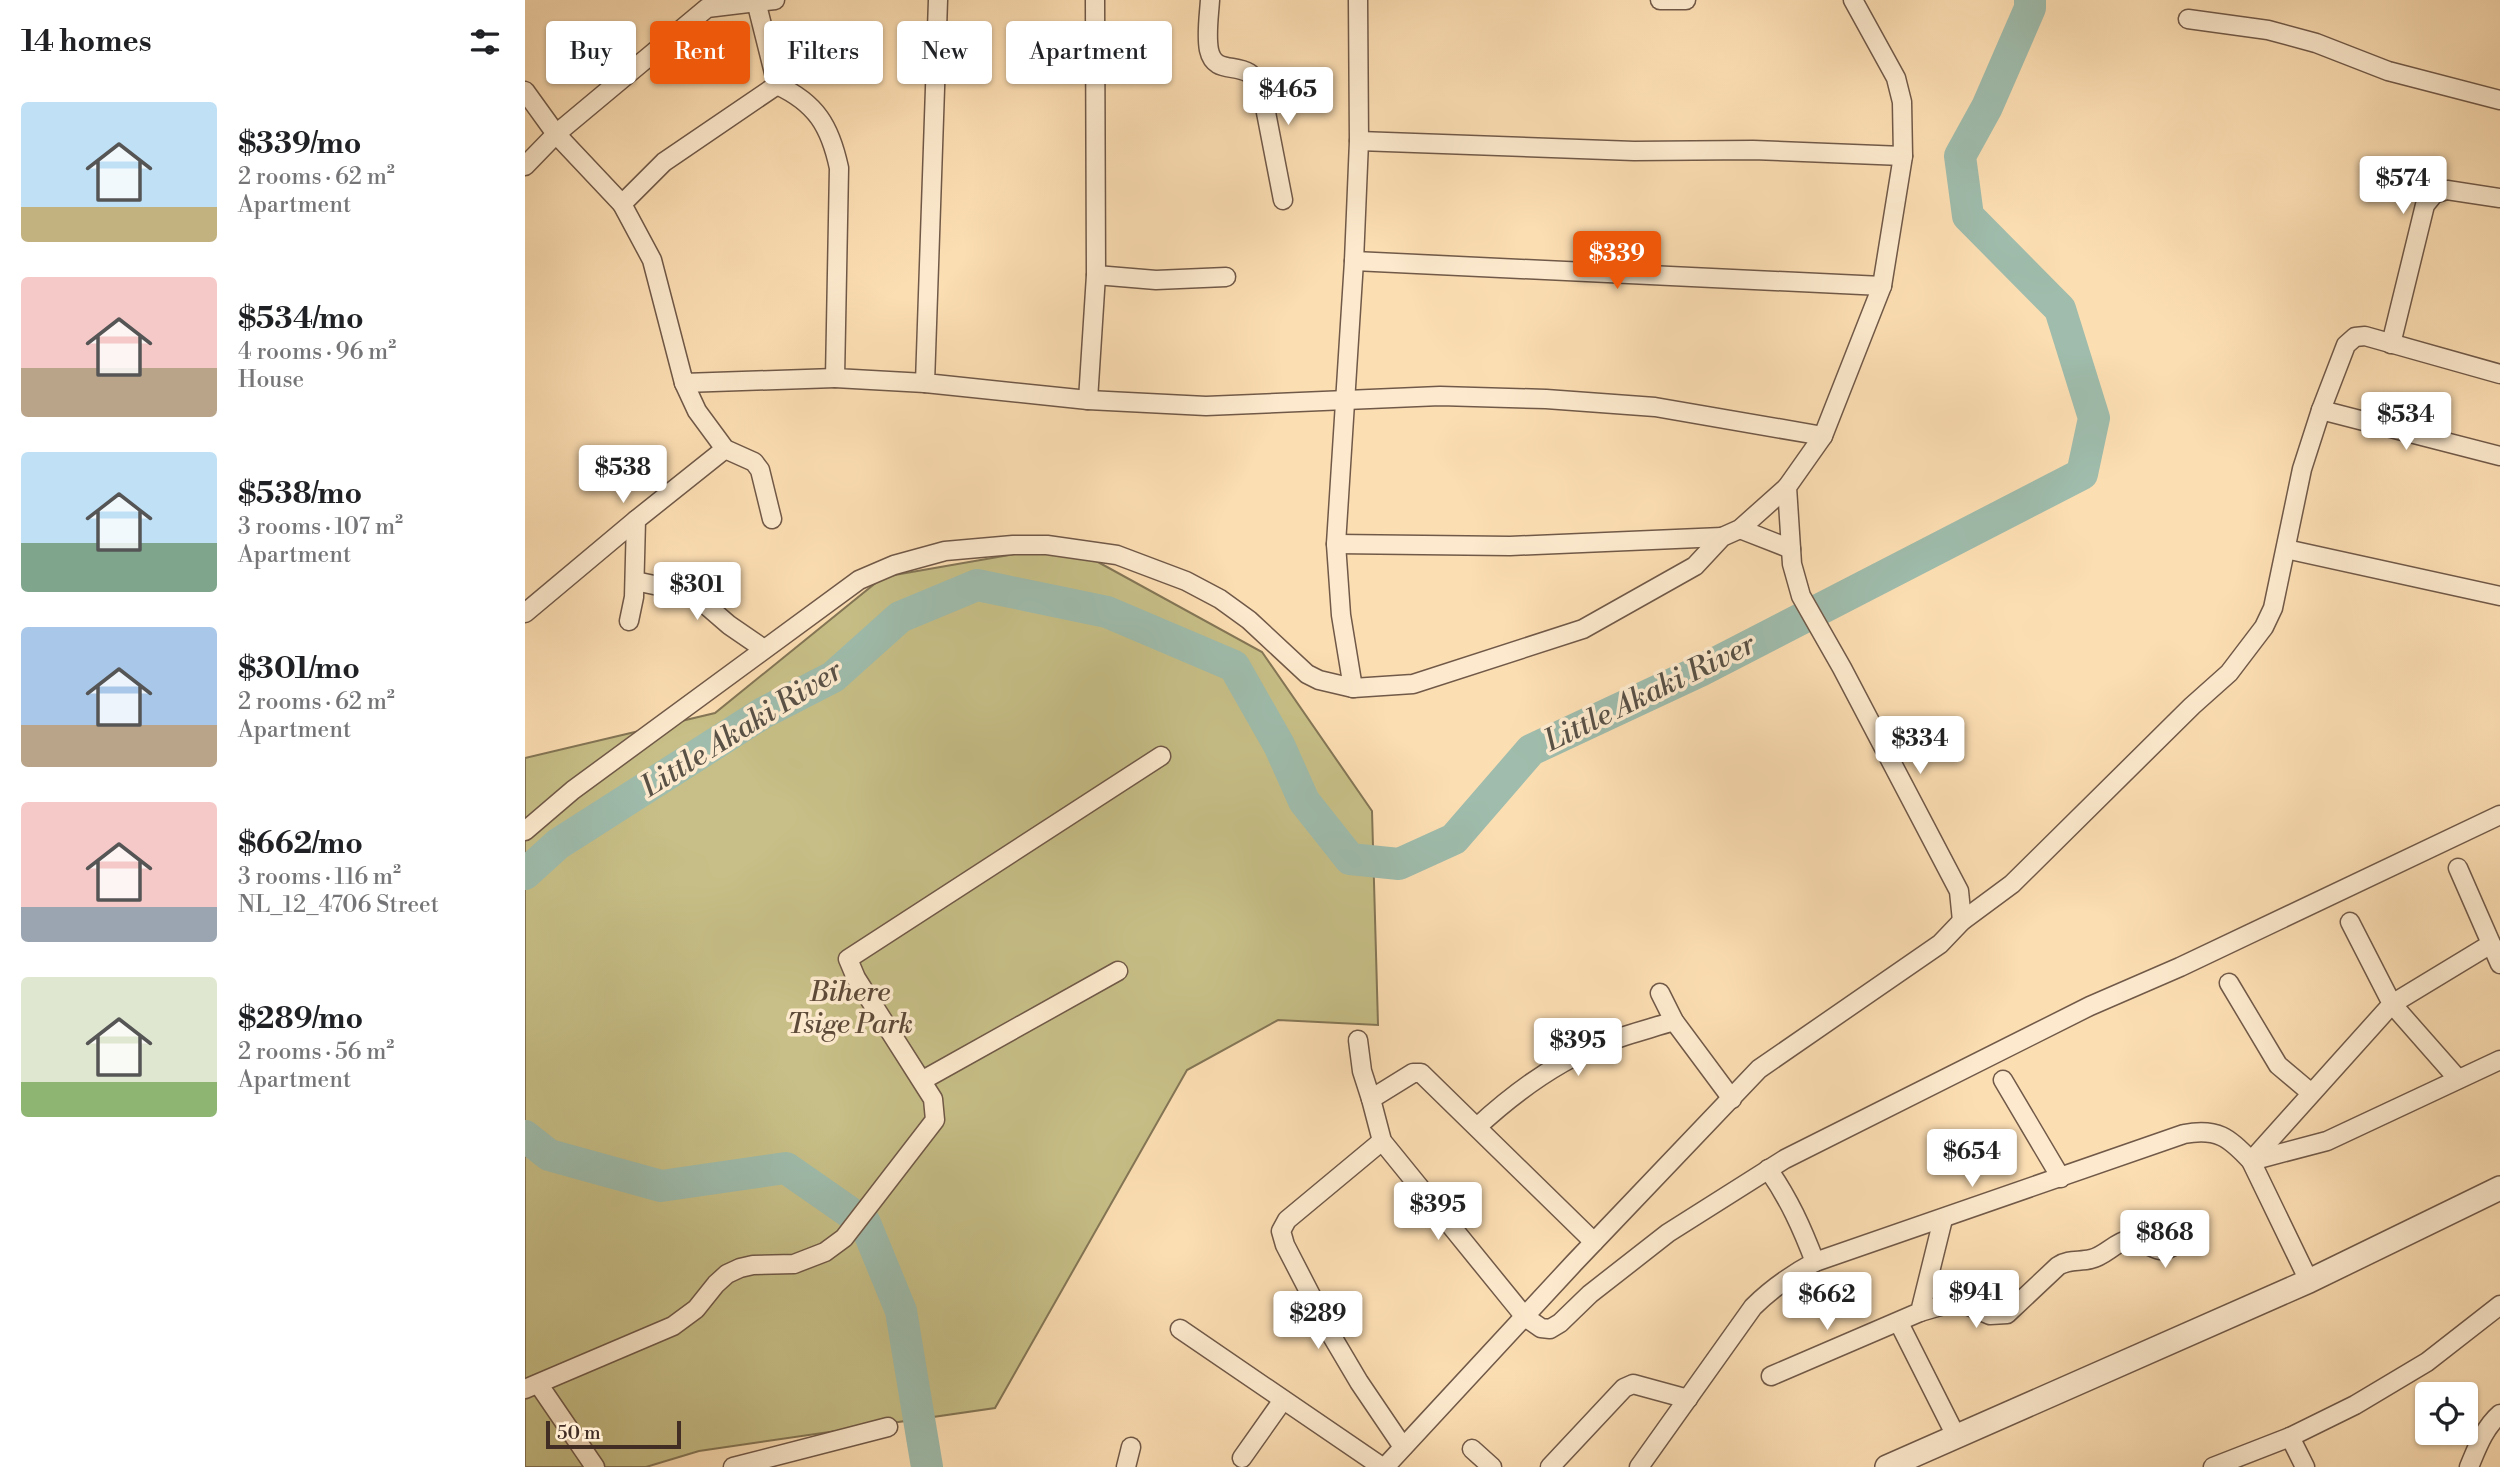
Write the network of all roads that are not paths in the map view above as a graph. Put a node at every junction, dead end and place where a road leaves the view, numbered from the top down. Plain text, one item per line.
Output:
1 (775, 0) edge
2 (938, 0) edge
3 (1095, 0) edge
4 (1210, 0) edge
5 (1358, 0) edge
6 (1660, 0) edge
7 (1686, 0) edge
8 (1853, 0) edge
9 (755, 1) edge
10 (705, 4) edge
11 (2187, 19) dead end
12 (777, 85) junction
13 (525, 91) edge
14 (2500, 100) edge
15 (556, 134) junction
16 (1359, 141) junction
17 (1903, 156) junction
18 (525, 166) edge
19 (2500, 198) edge
20 (1283, 200) dead end
21 (622, 204) junction
22 (1354, 261) junction
23 (1096, 275) junction
24 (1226, 277) dead end
25 (1882, 286) junction
26 (2391, 344) junction
27 (2500, 374) edge
28 (835, 378) junction
29 (684, 383) junction
30 (925, 383) junction
31 (1346, 399) junction
32 (1089, 400) junction
33 (2321, 410) junction
34 (1823, 436) junction
35 (725, 449) junction
36 (2500, 456) edge
37 (1787, 487) junction
38 (772, 519) dead end
39 (636, 520) junction
40 (1740, 529) junction
41 (1722, 537) junction
42 (1336, 544) junction
43 (1791, 549) junction
44 (2286, 549) junction
45 (635, 581) junction
46 (2500, 596) edge
47 (525, 613) edge
48 (629, 621) dead end
49 (764, 649) junction
50 (1353, 688) junction
51 (1161, 756) dead end
52 (2500, 815) edge
53 (525, 831) edge
54 (2458, 869) dead end
55 (1962, 921) junction
56 (2350, 922) dead end
57 (2491, 944) junction
58 (2500, 964) edge
59 (1118, 971) dead end
60 (2229, 983) dead end
61 (1660, 993) dead end
62 (2392, 1004) junction
63 (1674, 1021) junction
64 (1358, 1040) dead end
65 (2500, 1060) edge
66 (2458, 1079) junction
67 (923, 1080) junction
68 (2003, 1080) dead end
69 (2310, 1092) junction
70 (1371, 1099) junction
71 (1732, 1099) junction
72 (1477, 1127) junction
73 (1382, 1141) junction
74 (2251, 1161) junction
75 (1768, 1169) junction
76 (2061, 1178) junction
77 (2500, 1188) edge
78 (1943, 1219) junction
79 (2188, 1236) dead end
80 (1594, 1242) junction
81 (1815, 1262) junction
82 (2309, 1281) junction
83 (2500, 1305) edge
84 (1920, 1312) junction
85 (1525, 1317) junction
86 (1899, 1323) junction
87 (1180, 1329) dead end
88 (1771, 1376) dead end
89 (532, 1387) edge
90 (1283, 1399) junction
91 (1688, 1399) junction
92 (2500, 1415) edge
93 (888, 1427) dead end
94 (1956, 1436) junction
95 (2290, 1437) junction
96 (1131, 1447) dead end
97 (1403, 1447) junction
98 (1472, 1449) dead end
99 (1242, 1458) dead end
100 (761, 1464) edge
101 (595, 1467) edge
102 (733, 1467) edge
103 (1126, 1467) edge
104 (1384, 1467) edge
105 (1492, 1467) edge
106 (1550, 1467) edge
107 (1639, 1467) edge
108 (1887, 1467) edge
109 (2213, 1467) edge
110 (2305, 1467) edge
111 (2469, 1467) edge

1 - 9 street
2 - 30 street
3 - 23 street
4 - 20 street
5 - 16 street
6 - 7 street
8 - 17 street
9 - 10 street
9 - 12 street
10 - 15 street
11 - 14 street
12 - 21 street
12 - 28 street
13 - 15 street
15 - 18 street
15 - 21 street
16 - 17 street
16 - 22 street
17 - 25 street
19 - 26 street
21 - 29 street
22 - 25 street
22 - 31 street
23 - 24 street
23 - 32 street
25 - 34 street
26 - 27 street
26 - 33 street
28 - 29 street
28 - 30 street
29 - 35 street
30 - 32 street
31 - 32 street
31 - 34 street
31 - 42 street
33 - 36 street
33 - 44 street
34 - 37 street
35 - 38 street
35 - 39 street
37 - 40 street
37 - 43 street
39 - 45 street
39 - 47 street
40 - 41 street
40 - 43 street
41 - 42 street
41 - 50 street
42 - 50 street
43 - 55 street
44 - 46 street
44 - 55 street
45 - 48 street
45 - 49 street
49 - 50 street
49 - 53 street
51 - 67 street
52 - 75 street
54 - 57 street
55 - 71 street
56 - 62 street
57 - 58 street
57 - 62 street
59 - 67 street
60 - 69 street
61 - 63 street
62 - 66 street
62 - 69 street
63 - 71 street
63 - 72 street
64 - 70 street
65 - 66 street
66 - 74 street
67 - 89 street
68 - 76 street
69 - 74 street
70 - 72 street
70 - 73 street
71 - 80 street
72 - 80 street
73 - 85 street
73 - 97 street
74 - 76 street
74 - 82 street
75 - 81 street
75 - 85 street
76 - 78 street
77 - 82 street
78 - 81 street
78 - 84 street
79 - 84 street
80 - 85 street
81 - 91 street
82 - 94 street
83 - 95 street
84 - 86 street
85 - 97 street
86 - 88 street
86 - 94 street
87 - 90 street
89 - 101 street
90 - 99 street
90 - 104 street
91 - 106 street
91 - 107 street
92 - 111 street
93 - 100 street
94 - 108 street
95 - 109 street
95 - 110 street
96 - 103 street
97 - 104 street
98 - 105 street
100 - 102 street

